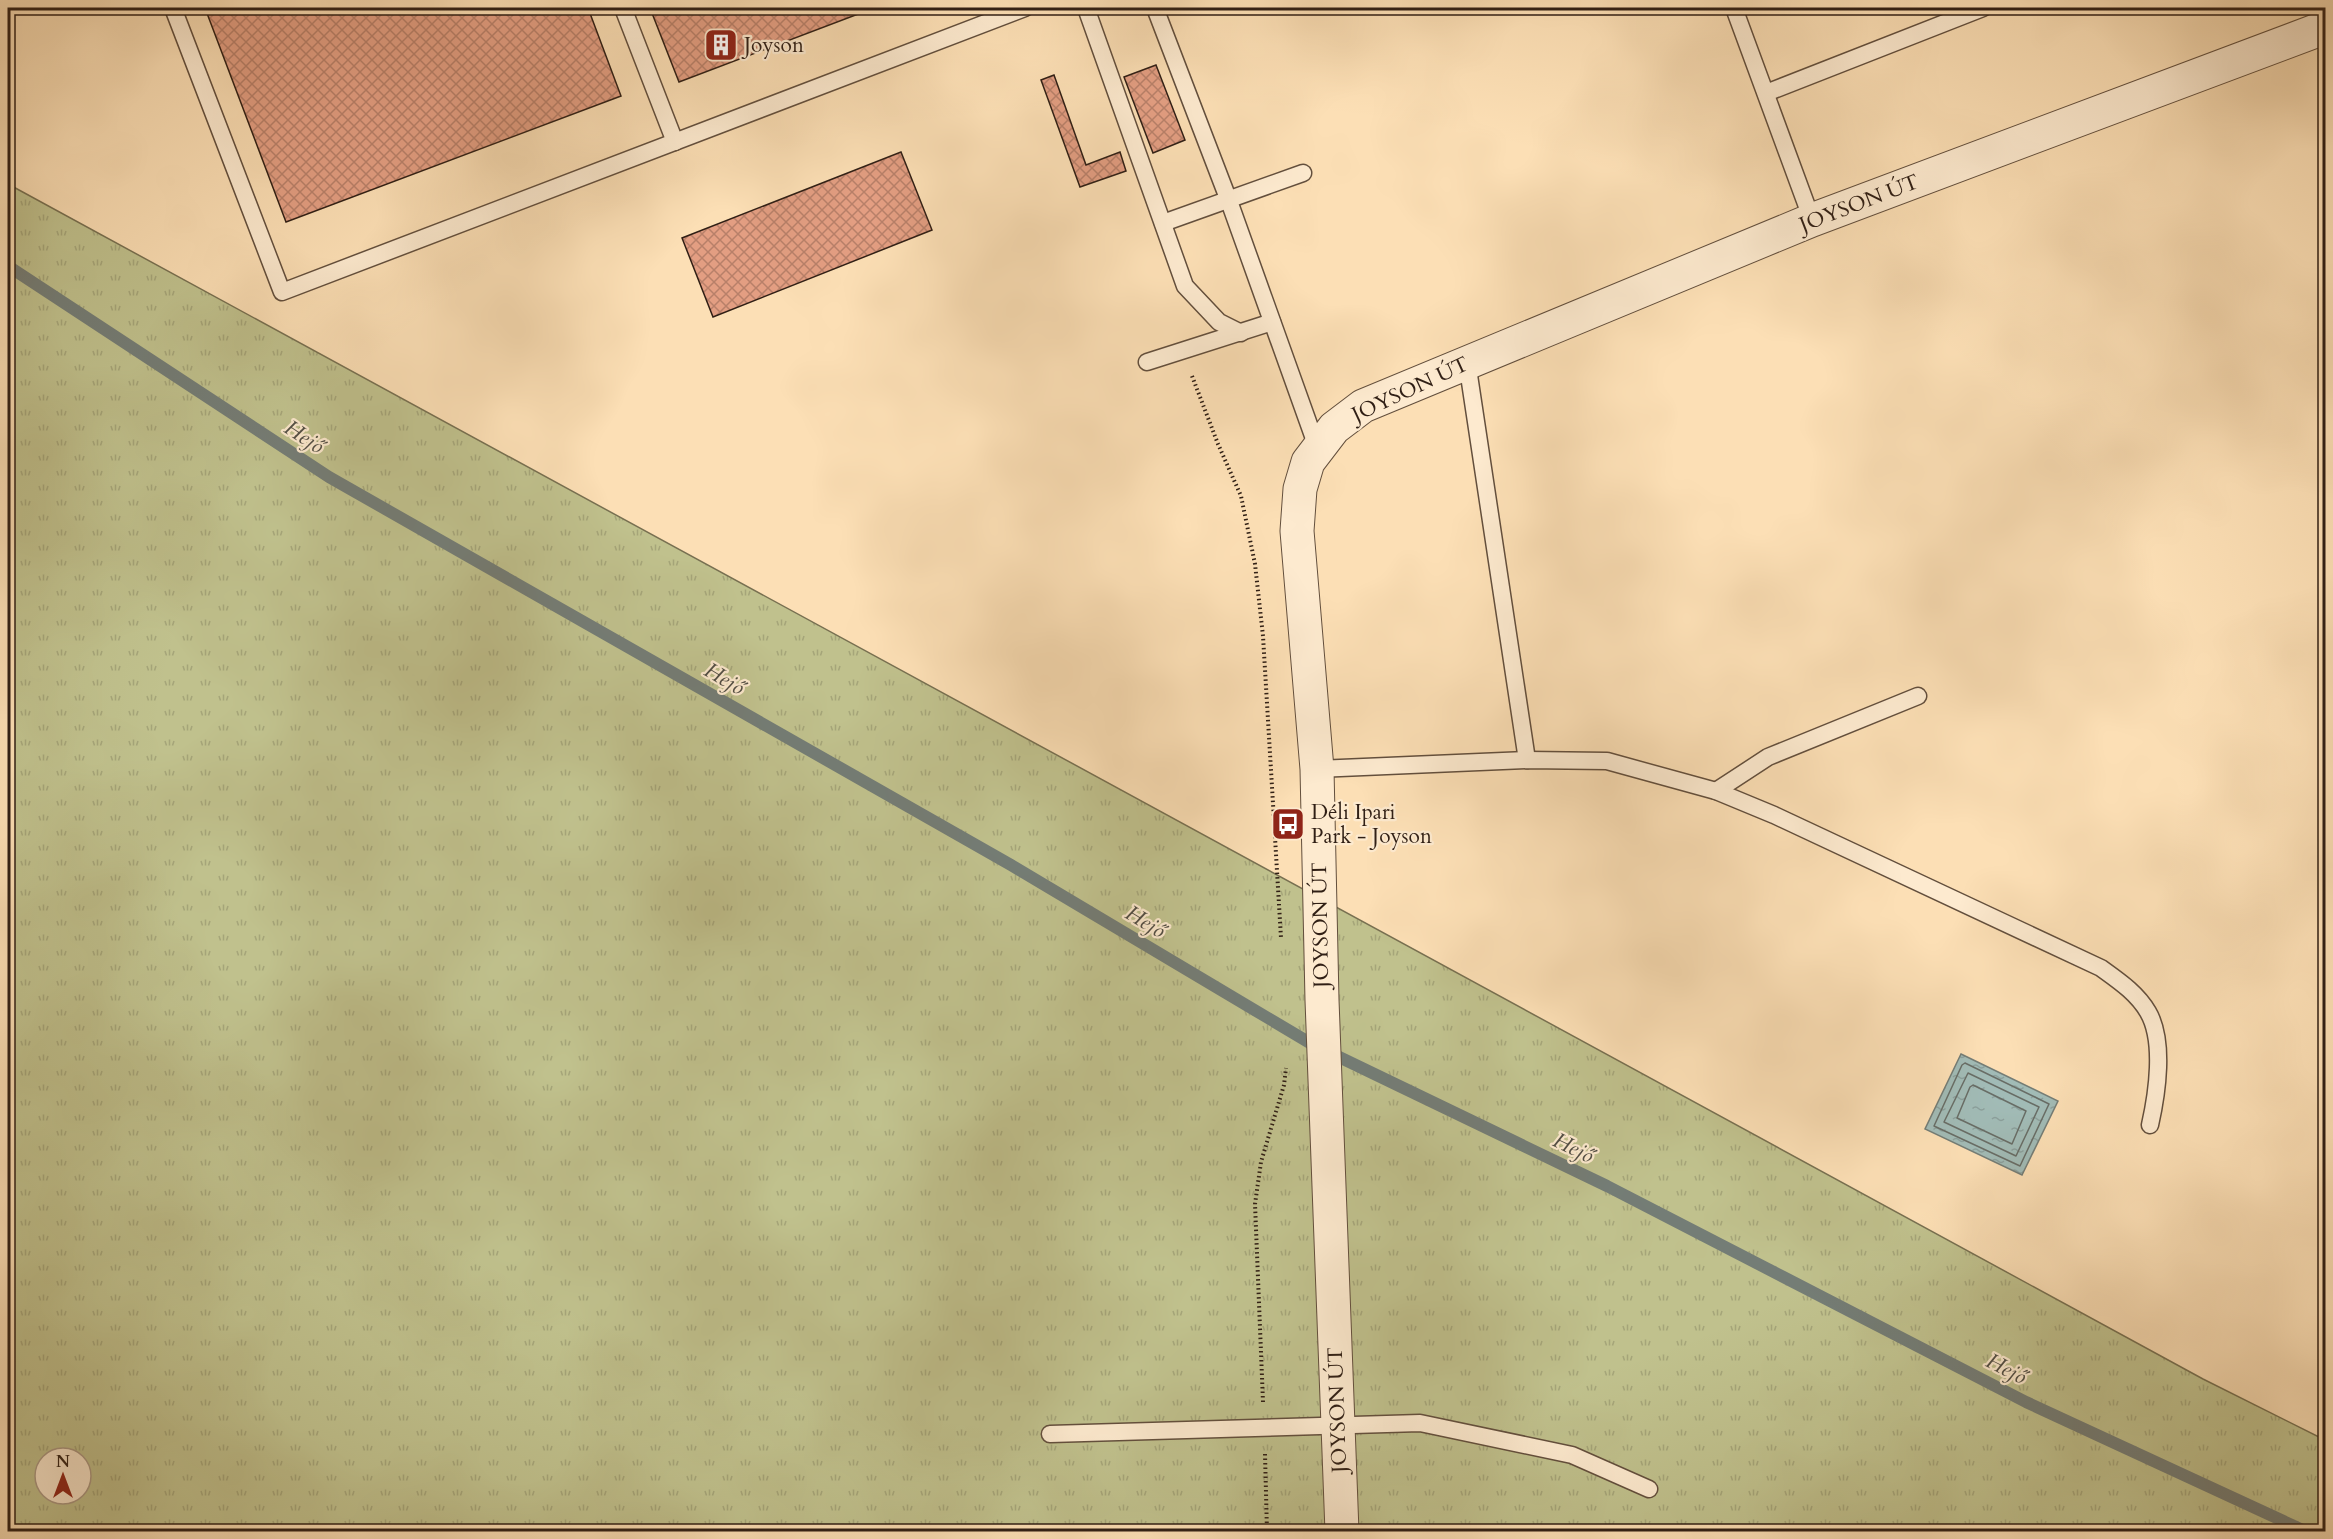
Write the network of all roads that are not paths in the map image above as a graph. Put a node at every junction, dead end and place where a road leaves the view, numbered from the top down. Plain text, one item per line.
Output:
1 (173, 8) edge
2 (623, 8) edge
3 (1025, 8) edge
4 (1086, 8) edge
5 (1155, 8) edge
6 (1734, 8) edge
7 (1983, 8) edge
8 (2325, 27) edge
9 (1766, 93) junction
10 (675, 142) junction
11 (1303, 173) dead end
12 (1229, 201) junction
13 (1812, 220) junction
14 (1163, 224) junction
15 (1272, 322) junction
16 (1241, 333) junction
17 (1147, 362) dead end
18 (1467, 362) junction
19 (1317, 447) junction
20 (1918, 696) dead end
21 (1527, 760) junction
22 (1317, 769) junction
23 (1716, 791) junction
24 (2150, 1125) dead end
25 (1337, 1424) junction
26 (1050, 1434) dead end
27 (1649, 1489) dead end
28 (1342, 1532) edge

1 - 10 lane
2 - 10 lane
3 - 10 lane
4 - 14 lane
5 - 12 lane
6 - 9 lane
7 - 9 lane
8 - 13 street, JOYSON ÚT
9 - 13 lane
11 - 12 lane
12 - 14 lane
12 - 15 lane
13 - 18 street, JOYSON ÚT
14 - 16 lane
15 - 16 lane
15 - 19 lane
16 - 17 lane
18 - 19 street, JOYSON ÚT
18 - 21 lane
19 - 22 street, JOYSON ÚT
20 - 23 lane
21 - 22 lane
21 - 23 lane
22 - 25 street, JOYSON ÚT
23 - 24 lane
25 - 26 lane
25 - 27 lane
25 - 28 street, JOYSON ÚT

